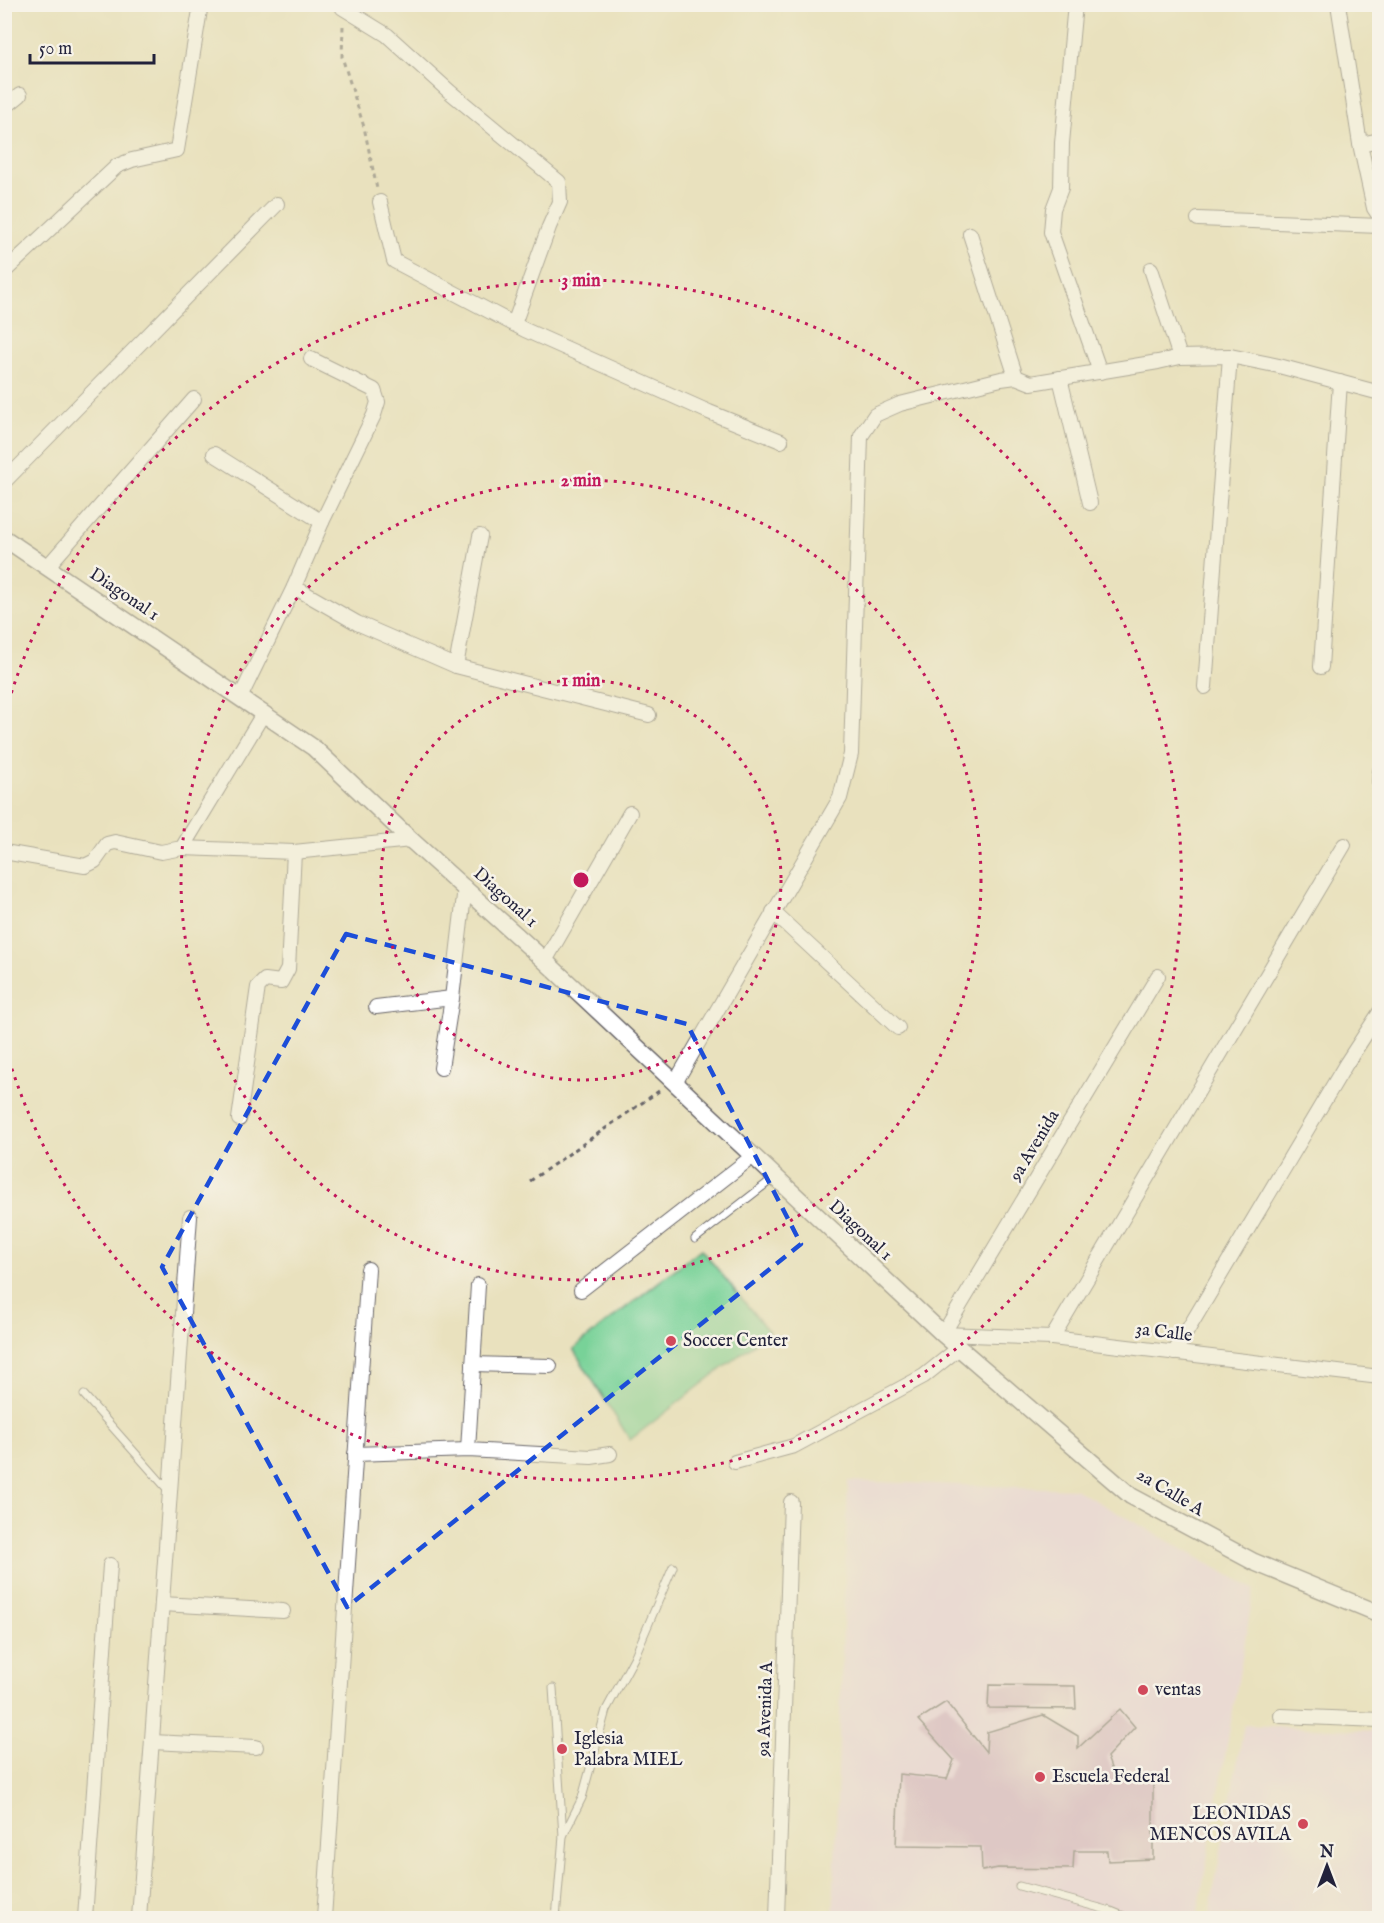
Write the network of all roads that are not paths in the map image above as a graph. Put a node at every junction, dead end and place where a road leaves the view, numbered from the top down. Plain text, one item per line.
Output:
1 (201, 4) edge
2 (1075, 4) edge
3 (1338, 4) edge
4 (344, 6) edge
5 (20, 94) dead end
6 (4, 108) edge
7 (1380, 140) edge
8 (1360, 144) junction
9 (380, 202) road end
10 (277, 204) dead end
11 (1380, 217) edge
12 (1198, 219) dead end
13 (1380, 226) edge
14 (970, 234) dead end
15 (1151, 269) dead end
16 (4, 273) edge
17 (514, 324) junction
18 (1230, 356) junction
19 (1180, 357) junction
20 (311, 359) dead end
21 (1100, 372) junction
22 (1016, 377) junction
23 (1060, 378) junction
24 (1340, 382) junction
25 (1380, 393) edge
26 (194, 399) dead end
27 (781, 441) dead end
28 (214, 454) dead end
29 (4, 482) edge
30 (1090, 503) dead end
31 (322, 522) junction
32 (480, 536) dead end
33 (4, 538) edge
34 (47, 567) junction
35 (294, 587) junction
36 (456, 666) junction
37 (1321, 667) dead end
38 (1205, 687) dead end
39 (240, 698) junction
40 (263, 714) junction
41 (649, 715) dead end
42 (630, 813) dead end
43 (411, 840) junction
44 (1344, 845) dead end
45 (182, 848) junction
46 (4, 852) edge
47 (294, 852) junction
48 (465, 887) junction
49 (773, 912) junction
50 (545, 961) junction
51 (1158, 976) dead end
52 (452, 998) junction
53 (376, 1007) dead end
54 (1380, 1012) edge
55 (898, 1028) dead end
56 (441, 1068) dead end
57 (674, 1082) junction
58 (239, 1119) dead end
59 (752, 1157) junction
60 (774, 1177) junction
61 (190, 1218) dead end
62 (695, 1239) dead end
63 (368, 1269) dead end
64 (478, 1285) dead end
65 (581, 1290) dead end
66 (943, 1334) junction
67 (1052, 1338) junction
68 (958, 1348) junction
69 (1174, 1353) junction
70 (473, 1364) junction
71 (550, 1366) dead end
72 (1380, 1377) edge
73 (84, 1395) dead end
74 (468, 1450) junction
75 (355, 1454) junction
76 (610, 1454) dead end
77 (735, 1462) dead end
78 (170, 1492) junction
79 (791, 1502) dead end
80 (110, 1565) dead end
81 (673, 1567) dead end
82 (162, 1604) junction
83 (283, 1611) dead end
84 (1380, 1614) edge
85 (553, 1688) dead end
86 (1281, 1716) dead end
87 (1380, 1720) edge
88 (152, 1742) junction
89 (256, 1747) dead end
90 (563, 1836) junction
91 (1019, 1886) dead end
92 (85, 1918) edge
93 (139, 1918) edge
94 (324, 1918) edge
95 (556, 1918) edge
96 (777, 1918) edge
97 (1128, 1918) edge

1 - 16 street
2 - 21 street
3 - 8 street
4 - 17 street
5 - 6 street
7 - 8 street
8 - 11 street
9 - 17 street
10 - 29 street
12 - 13 street
14 - 22 street
15 - 19 street
17 - 27 street
18 - 19 street
18 - 24 street
18 - 38 street
19 - 21 street
20 - 31 street
21 - 23 street
22 - 23 street
22 - 49 street
23 - 30 street
24 - 25 street
24 - 37 street
26 - 34 street
28 - 31 street
31 - 35 street
32 - 36 street
33 - 34 street, Diagonal 1
34 - 39 street, Diagonal 1
35 - 36 street
35 - 39 street
36 - 41 street
39 - 40 street, Diagonal 1
40 - 43 street, Diagonal 1
40 - 45 street
42 - 50 street
43 - 47 street
43 - 48 street, Diagonal 1
44 - 67 street
45 - 46 street
45 - 47 street
47 - 58 street
48 - 50 street, Diagonal 1
48 - 52 street
49 - 55 street
49 - 57 street
50 - 57 street, Diagonal 1
51 - 66 street, 9a Avenida
52 - 53 street
52 - 56 street
54 - 69 street
57 - 59 street, Diagonal 1
59 - 60 street, Diagonal 1
59 - 65 street
60 - 62 lane
60 - 66 street, Diagonal 1
61 - 78 street
63 - 75 street
64 - 70 street
66 - 67 street, 3a Calle
66 - 68 street, 2a Calle A
67 - 69 street, 3a Calle
68 - 77 street
68 - 84 street, 2a Calle A
69 - 72 street, 3a Calle
70 - 71 street
70 - 74 street
73 - 78 lane
74 - 75 street
74 - 76 street
75 - 94 street
78 - 82 street
79 - 96 street, 9a Avenida A
80 - 92 street
81 - 90 lane
82 - 83 street
82 - 88 street
85 - 90 lane
86 - 87 street
88 - 89 street
88 - 93 street
90 - 95 lane
91 - 97 lane

